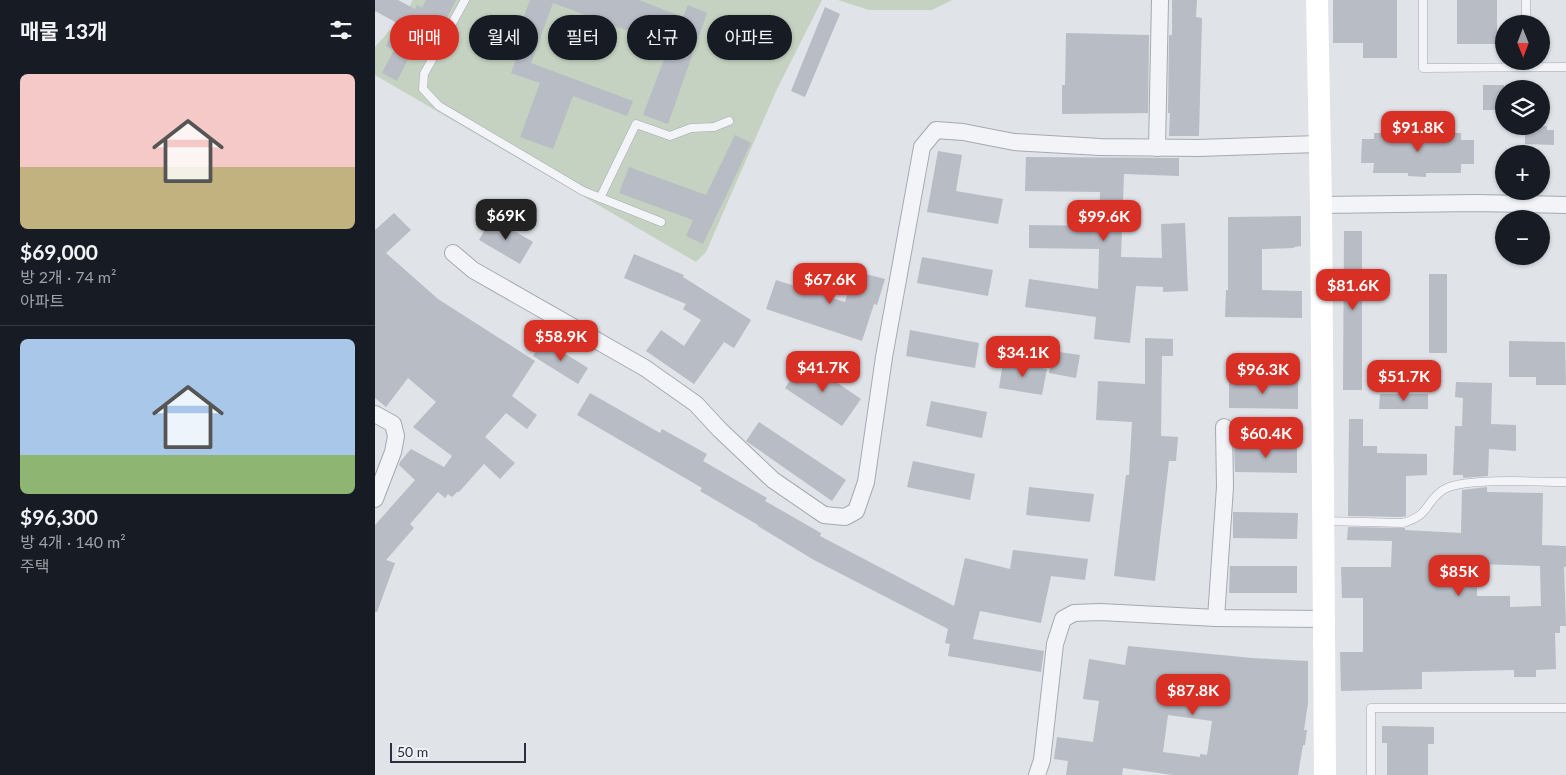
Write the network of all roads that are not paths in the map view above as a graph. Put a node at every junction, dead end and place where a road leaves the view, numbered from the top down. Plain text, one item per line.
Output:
1 (465, 0) edge
2 (1160, 0) edge
3 (1317, 0) edge
4 (1423, 0) edge
5 (1526, 0) edge
6 (1526, 15) edge
7 (1495, 65) edge
8 (1550, 66) edge
9 (1566, 67) edge
10 (729, 121) dead end
11 (1319, 144) junction
12 (1157, 148) junction
13 (600, 198) junction
14 (1321, 205) junction
15 (1566, 205) edge
16 (661, 222) dead end
17 (453, 253) dead end
18 (375, 414) edge
19 (1224, 427) dead end
20 (1566, 482) edge
21 (375, 499) edge
22 (1322, 521) junction
23 (1216, 618) junction
24 (1324, 619) junction
25 (1566, 708) edge
26 (1037, 775) edge
27 (1325, 775) edge
28 (1371, 775) edge

1 - 13 lane
2 - 12 street
3 - 11 street
4 - 7 lane
5 - 6 lane
8 - 9 lane
10 - 13 lane
11 - 12 street
11 - 14 street
12 - 17 street
13 - 16 lane
14 - 15 street
14 - 22 street
18 - 21 street
19 - 23 street
20 - 22 lane
22 - 24 street
23 - 24 street
23 - 26 street
24 - 27 street
25 - 28 lane

